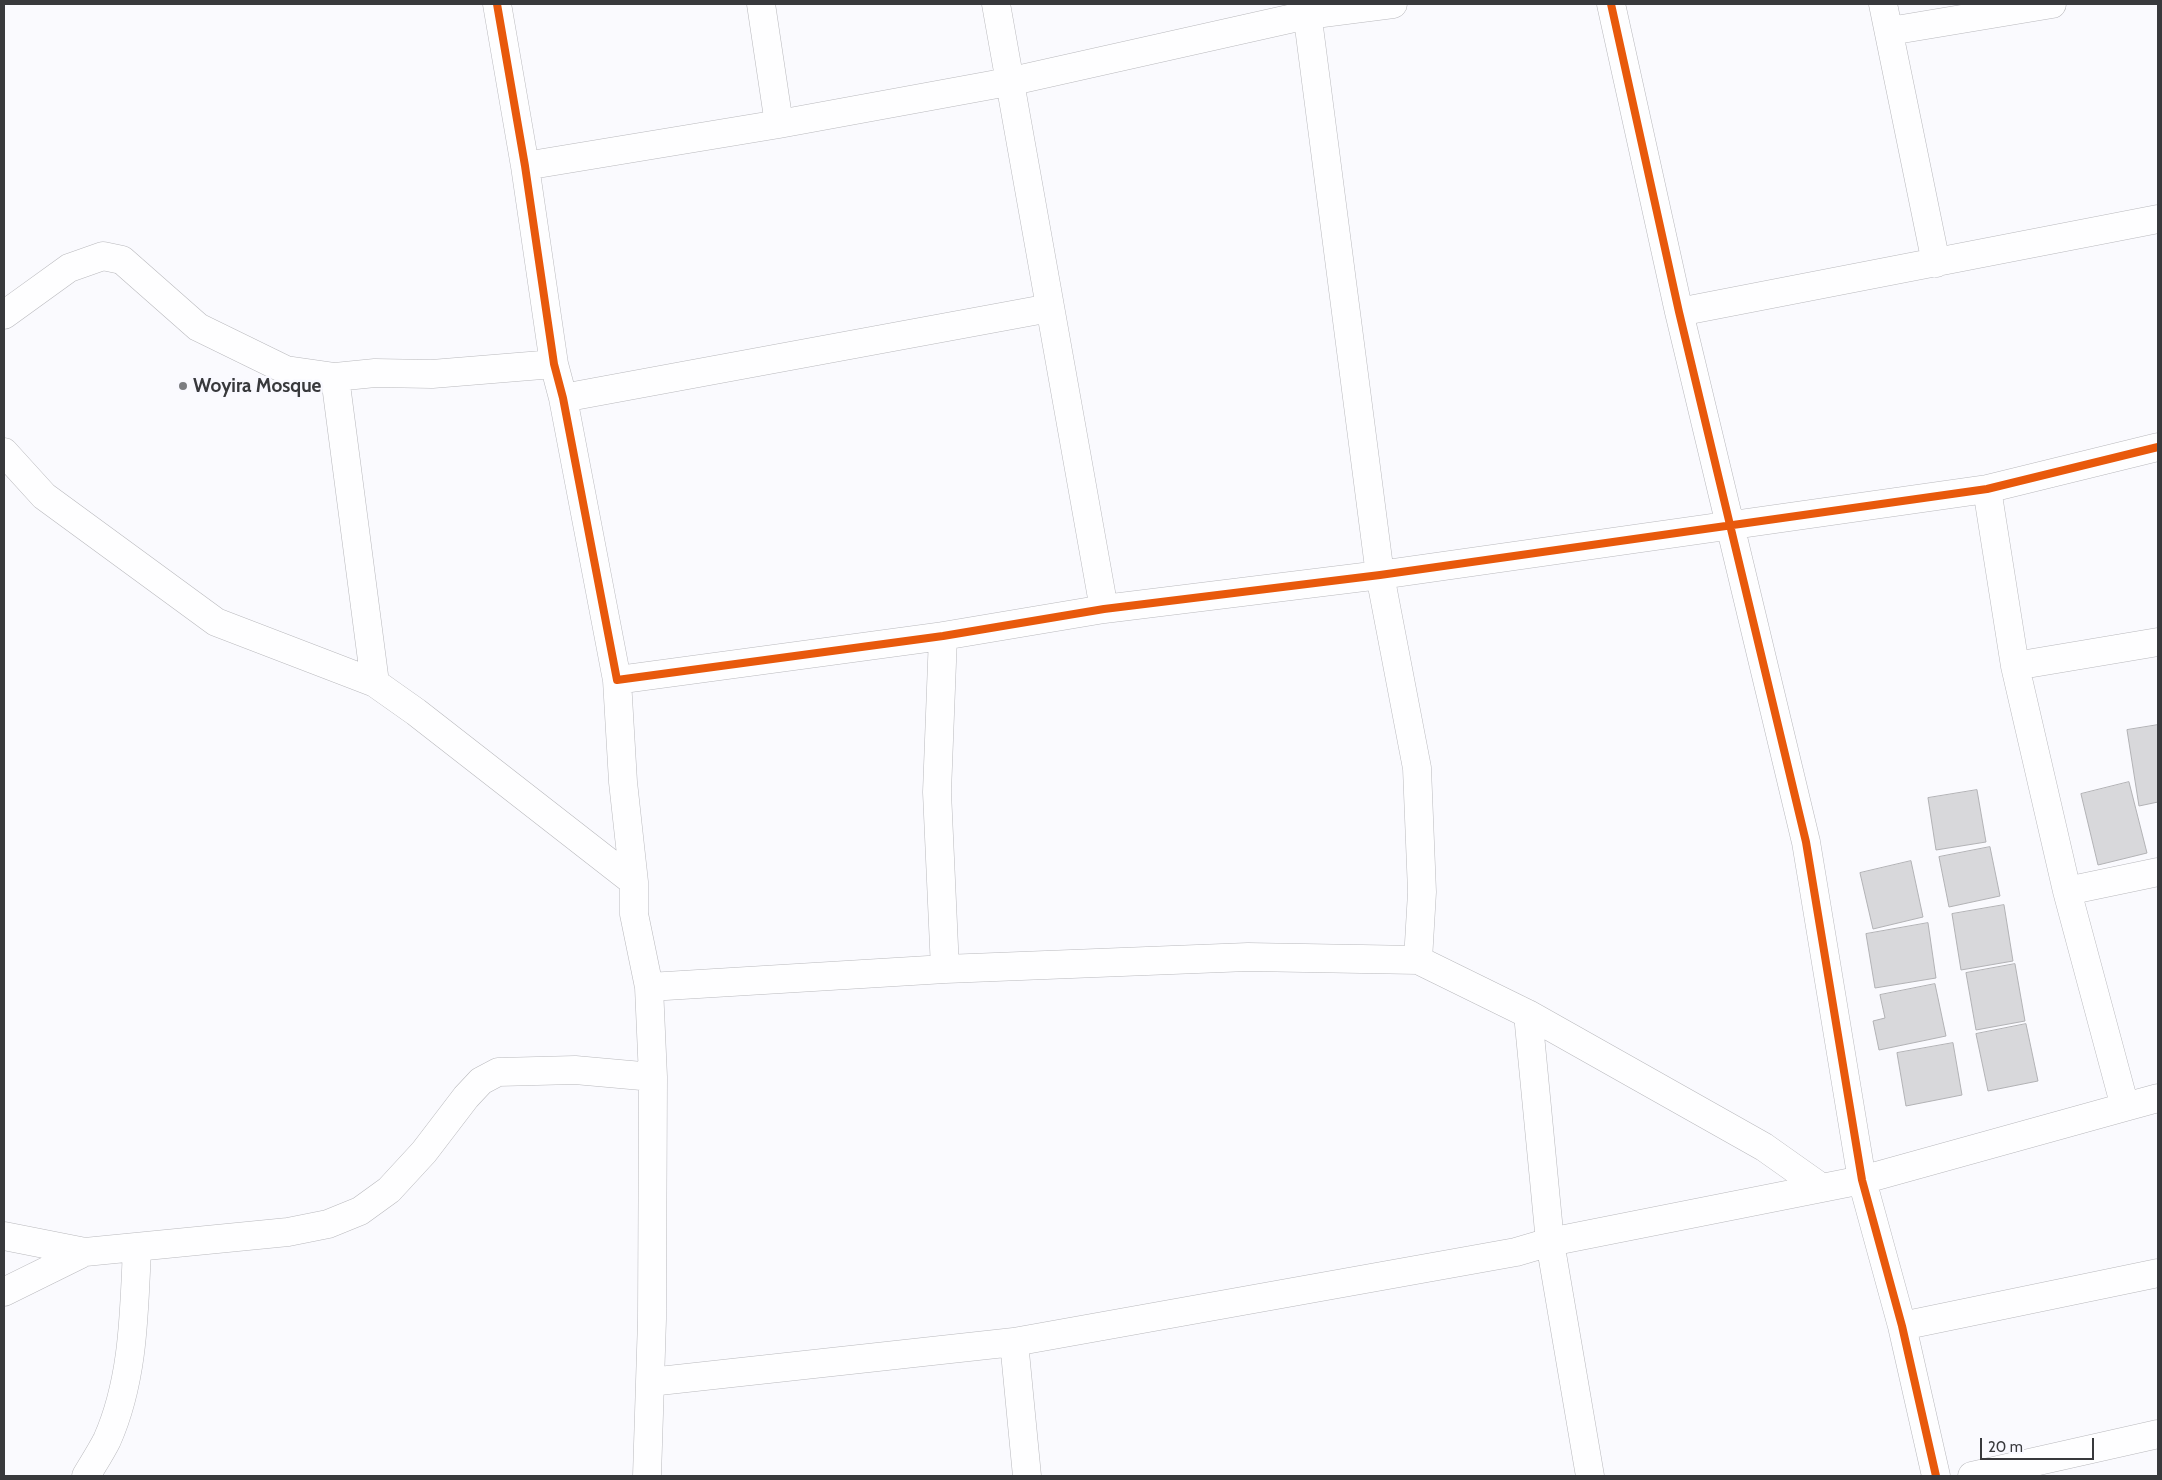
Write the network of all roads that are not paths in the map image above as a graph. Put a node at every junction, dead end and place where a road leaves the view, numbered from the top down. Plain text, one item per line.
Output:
1 (497, 4) edge
2 (760, 4) edge
3 (996, 4) edge
4 (1392, 4) edge
5 (1611, 4) edge
6 (1883, 4) edge
7 (2052, 4) edge
8 (1306, 10) edge
9 (1890, 31) junction
10 (1008, 82) junction
11 (779, 124) junction
12 (525, 166) junction
13 (2158, 219) edge
14 (1936, 264) junction
15 (1050, 308) junction
16 (1679, 312) junction
17 (4, 315) edge
18 (554, 364) junction
19 (335, 377) junction
20 (563, 398) junction
21 (2158, 447) edge
22 (4, 452) edge
23 (1987, 489) junction
24 (1728, 525) junction
25 (1380, 575) junction
26 (1104, 609) junction
27 (943, 636) junction
28 (2158, 642) edge
29 (2015, 666) junction
30 (617, 680) junction
31 (374, 683) junction
32 (2158, 872) edge
33 (634, 882) junction
34 (2067, 891) junction
35 (1418, 960) junction
36 (945, 969) junction
37 (649, 986) junction
38 (1528, 1014) junction
39 (653, 1077) junction
40 (2158, 1098) edge
41 (2125, 1107) junction
42 (1862, 1180) junction
43 (1822, 1188) junction
44 (4, 1236) edge
45 (1550, 1242) junction
46 (137, 1248) junction
47 (85, 1252) junction
48 (2158, 1273) edge
49 (4, 1292) edge
50 (1902, 1326) junction
51 (1014, 1342) junction
52 (650, 1382) junction
53 (2158, 1434) edge
54 (86, 1476) edge
55 (648, 1476) edge
56 (1027, 1476) edge
57 (1590, 1476) edge
58 (1936, 1476) edge
59 (1972, 1476) edge

1 - 12 street
2 - 11 street
3 - 10 street
4 - 8 street
5 - 16 street
6 - 9 street
7 - 9 street
8 - 10 street
8 - 25 street
9 - 14 street
10 - 11 street
10 - 15 street
11 - 12 street
12 - 18 street
13 - 14 street
14 - 16 street
15 - 20 street
15 - 26 street
16 - 24 street
17 - 19 street
18 - 19 street
18 - 20 street
19 - 31 street
20 - 30 street
21 - 23 street
22 - 31 street
23 - 24 street
23 - 29 street
24 - 25 street
24 - 42 street
25 - 26 street
25 - 35 street
26 - 27 street
27 - 30 street
27 - 36 street
28 - 29 street
29 - 34 street
30 - 33 street
31 - 33 street
32 - 34 street
33 - 37 street
34 - 41 street
35 - 36 street
35 - 38 street
36 - 37 street
37 - 39 street
38 - 43 street
38 - 45 street
39 - 46 street
39 - 52 street
40 - 41 street
41 - 42 street
42 - 43 street
42 - 50 street
43 - 45 street
44 - 47 street
45 - 51 street
45 - 57 street
46 - 47 street
46 - 54 street
47 - 49 street
48 - 50 street
50 - 58 street
51 - 52 street
51 - 56 street
52 - 55 street
53 - 59 street

